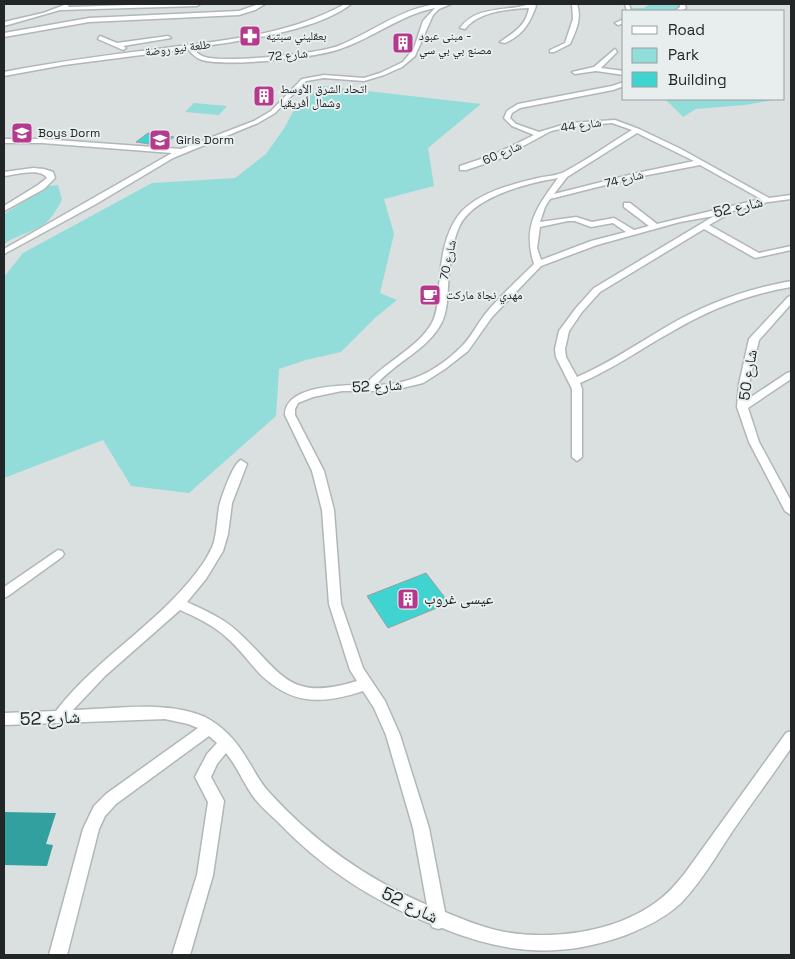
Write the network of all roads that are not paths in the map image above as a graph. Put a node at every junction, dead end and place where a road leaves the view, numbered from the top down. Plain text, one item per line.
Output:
1 (70, 4) edge
2 (197, 4) edge
3 (262, 4) edge
4 (348, 4) edge
5 (444, 4) edge
6 (575, 4) edge
7 (532, 5) edge
8 (61, 9) junction
9 (4, 24) edge
10 (463, 28) dead end
11 (4, 35) edge
12 (100, 38) dead end
13 (168, 38) dead end
14 (503, 42) dead end
15 (117, 45) junction
16 (190, 48) junction
17 (552, 51) dead end
18 (615, 51) dead end
19 (133, 54) junction
20 (596, 70) junction
21 (575, 72) dead end
22 (622, 73) edge
23 (4, 74) edge
24 (622, 85) edge
25 (637, 130) junction
26 (540, 134) junction
27 (4, 141) edge
28 (167, 153) junction
29 (702, 162) junction
30 (463, 168) dead end
31 (4, 174) edge
32 (564, 175) junction
33 (791, 197) edge
34 (548, 198) junction
35 (768, 200) junction
36 (627, 205) dead end
37 (4, 209) edge
38 (725, 211) junction
39 (536, 226) junction
40 (655, 226) junction
41 (703, 226) junction
42 (632, 232) junction
43 (791, 248) edge
44 (4, 252) edge
45 (538, 264) junction
46 (791, 284) edge
47 (791, 300) edge
48 (791, 375) edge
49 (574, 382) junction
50 (368, 388) junction
51 (742, 407) junction
52 (577, 457) dead end
53 (241, 464) dead end
54 (791, 511) edge
55 (58, 554) dead end
56 (4, 593) edge
57 (178, 604) junction
58 (366, 684) junction
59 (60, 717) junction
60 (4, 719) edge
61 (210, 727) junction
62 (791, 737) edge
63 (227, 742) junction
64 (438, 921) junction
65 (58, 955) edge
66 (181, 955) edge

1 - 8 street
2 - 8 street
3 - 11 street, طلعة نيو روضة
4 - 16 street, طلعة نيو روضة
5 - 16 street, شارع 72
5 - 28 street
6 - 17 street
7 - 10 street
7 - 14 street
8 - 9 street
12 - 15 street
13 - 15 street
15 - 19 street
16 - 19 street, طلعة نيو روضة
18 - 20 street
19 - 23 street, طلعة نيو روضة
20 - 21 street
20 - 22 street
24 - 26 street, شارع 44
25 - 26 street, شارع 44
25 - 29 street, شارع 44
25 - 32 street
26 - 30 street, شارع 60
27 - 28 street
28 - 44 street
29 - 34 street, شارع 74
29 - 35 street, شارع 44
31 - 37 street
32 - 34 street
32 - 50 street, شارع 70
33 - 35 street, شارع 52
34 - 39 street
35 - 38 street, شارع 52
36 - 40 street
38 - 40 street, شارع 52
38 - 41 street
39 - 42 street
39 - 45 street
40 - 42 street, شارع 52
41 - 43 street
41 - 49 street
42 - 45 street, شارع 52
45 - 50 street, شارع 52
46 - 49 street
47 - 51 street, شارع 50
48 - 51 street, شارع 50
49 - 52 street
50 - 58 street, شارع 52
51 - 54 street
53 - 57 street
55 - 56 street
57 - 58 street
57 - 59 street
58 - 64 street
59 - 60 street, شارع 52
59 - 61 street, شارع 52
61 - 63 street, شارع 52
61 - 65 street
62 - 64 street, شارع 52
63 - 64 street, شارع 52
63 - 66 street

